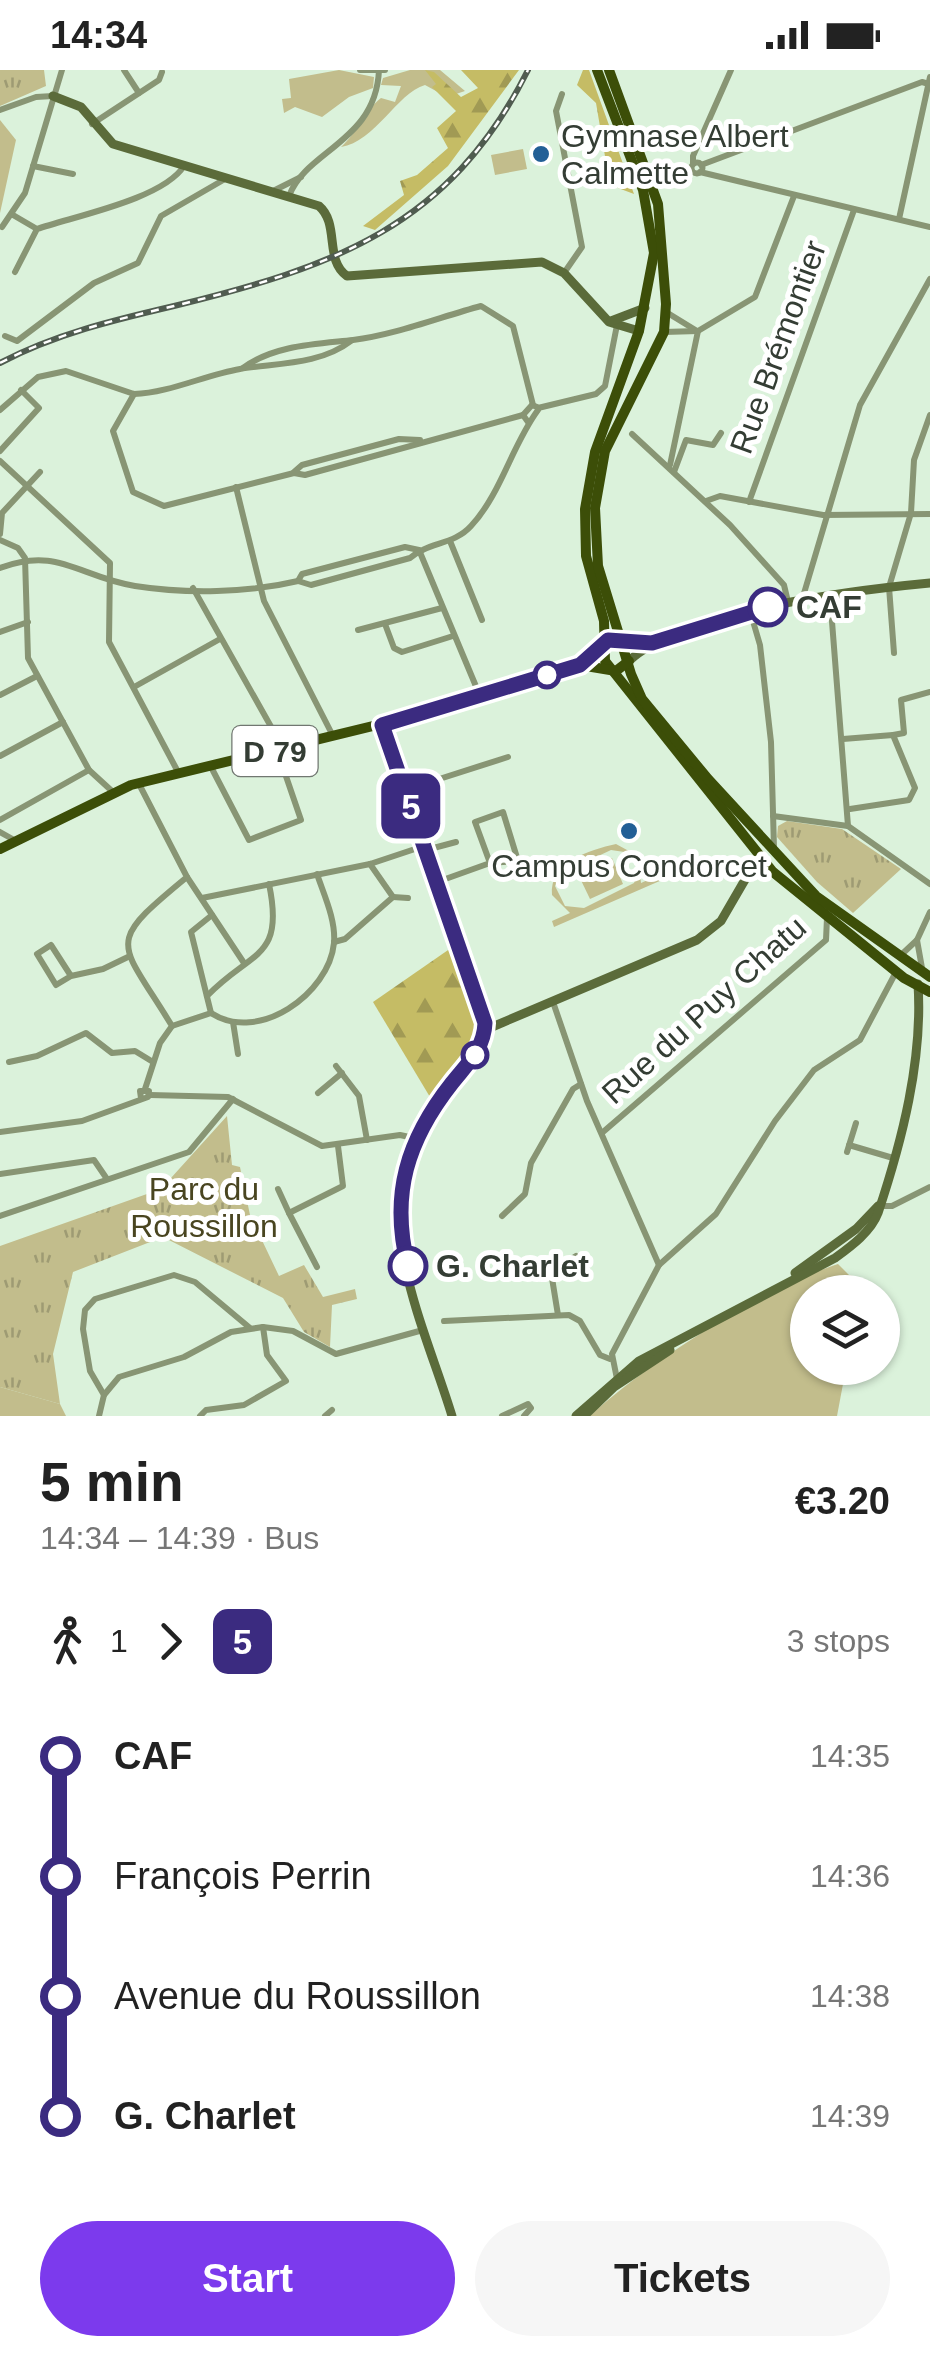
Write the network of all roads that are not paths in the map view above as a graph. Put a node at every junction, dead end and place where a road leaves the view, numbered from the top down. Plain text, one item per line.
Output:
1 (62, 70) edge
2 (124, 70) edge
3 (360, 70) edge
4 (382, 70) edge
5 (597, 70) edge
6 (608, 70) edge
7 (731, 70) edge
8 (162, 72) edge
9 (929, 80) edge
10 (139, 93) junction
11 (562, 94) dead end
12 (53, 96) junction
13 (0, 110) edge
14 (92, 124) junction
15 (32, 166) junction
16 (184, 166) junction
17 (698, 167) junction
18 (73, 174) dead end
19 (226, 177) junction
20 (302, 177) junction
21 (273, 191) junction
22 (290, 196) junction
23 (794, 196) junction
24 (854, 210) junction
25 (13, 215) junction
26 (898, 220) junction
27 (2, 227) edge
28 (930, 227) edge
29 (37, 229) junction
30 (14, 272) dead end
31 (564, 273) junction
32 (930, 280) edge
33 (647, 308) junction
34 (666, 312) junction
35 (613, 323) junction
36 (639, 331) junction
37 (698, 331) junction
38 (658, 333) junction
39 (6, 336) dead end
40 (352, 340) junction
41 (243, 368) junction
42 (21, 390) junction
43 (134, 394) junction
44 (536, 408) junction
45 (0, 410) edge
46 (930, 416) edge
47 (525, 419) junction
48 (721, 432) dead end
49 (632, 434) dead end
50 (0, 451) edge
51 (0, 460) edge
52 (672, 468) junction
53 (40, 472) dead end
54 (26, 486) junction
55 (236, 487) junction
56 (706, 501) junction
57 (748, 502) junction
58 (911, 513) junction
59 (826, 514) junction
60 (930, 514) edge
61 (0, 537) edge
62 (450, 541) junction
63 (420, 550) junction
64 (25, 558) junction
65 (0, 568) edge
66 (111, 580) junction
67 (298, 581) junction
68 (930, 583) edge
69 (889, 586) junction
70 (259, 587) junction
71 (192, 588) junction
72 (830, 594) junction
73 (802, 600) junction
74 (788, 602) junction
75 (442, 608) junction
76 (750, 611) junction
77 (482, 620) dead end
78 (28, 622) junction
79 (384, 624) junction
80 (358, 630) dead end
81 (0, 632) edge
82 (453, 636) junction
83 (621, 638) junction
84 (220, 639) junction
85 (652, 643) junction
86 (604, 644) junction
87 (894, 653) dead end
88 (629, 661) junction
89 (580, 665) junction
90 (612, 670) junction
91 (37, 676) junction
92 (133, 687) junction
93 (930, 692) edge
94 (0, 696) edge
95 (480, 696) junction
96 (62, 722) junction
97 (382, 725) junction
98 (893, 735) junction
99 (334, 737) junction
100 (844, 739) junction
101 (280, 750) junction
102 (0, 756) edge
103 (508, 757) dead end
104 (209, 764) junction
105 (89, 770) junction
106 (177, 770) junction
107 (138, 782) junction
108 (406, 790) junction
109 (113, 792) junction
110 (850, 809) junction
111 (773, 816) junction
112 (0, 820) edge
113 (848, 826) junction
114 (0, 832) edge
115 (16, 841) junction
116 (456, 842) dead end
117 (758, 843) junction
118 (425, 848) junction
119 (0, 849) edge
120 (770, 856) junction
121 (490, 863) junction
122 (370, 864) junction
123 (317, 874) junction
124 (187, 877) junction
125 (437, 882) junction
126 (269, 884) junction
127 (930, 884) edge
128 (392, 897) junction
129 (202, 898) junction
130 (408, 898) dead end
131 (930, 912) edge
132 (212, 915) junction
133 (827, 918) junction
134 (917, 940) junction
135 (334, 942) junction
136 (130, 956) junction
137 (244, 963) junction
138 (898, 963) junction
139 (71, 976) junction
140 (923, 977) edge
141 (930, 992) edge
142 (206, 996) junction
143 (552, 1002) junction
144 (930, 1002) edge
145 (211, 1012) junction
146 (921, 1018) junction
147 (233, 1022) junction
148 (172, 1026) junction
149 (485, 1030) junction
150 (238, 1054) dead end
151 (8, 1062) dead end
152 (153, 1062) junction
153 (581, 1084) junction
154 (147, 1092) junction
155 (318, 1093) dead end
156 (233, 1099) junction
157 (856, 1123) dead end
158 (0, 1132) edge
159 (603, 1132) junction
160 (394, 1136) junction
161 (414, 1138) junction
162 (367, 1140) junction
163 (338, 1146) junction
164 (410, 1149) junction
165 (894, 1158) junction
166 (0, 1174) edge
167 (107, 1180) junction
168 (930, 1187) edge
169 (278, 1189) dead end
170 (878, 1206) junction
171 (289, 1212) junction
172 (0, 1216) edge
173 (502, 1216) dead end
174 (854, 1231) junction
175 (576, 1256) dead end
176 (835, 1258) junction
177 (659, 1265) junction
178 (316, 1267) dead end
179 (551, 1272) junction
180 (530, 1274) dead end
181 (778, 1286) junction
182 (558, 1315) junction
183 (444, 1321) dead end
184 (263, 1326) junction
185 (251, 1329) junction
186 (425, 1329) junction
187 (701, 1329) junction
188 (610, 1359) junction
189 (618, 1375) junction
190 (614, 1387) junction
191 (104, 1396) junction
192 (99, 1416) edge
193 (200, 1416) edge
194 (452, 1416) edge
195 (502, 1416) edge
196 (524, 1416) edge
197 (576, 1416) edge
198 (584, 1416) edge

1 - 12 street
2 - 10 street
3 - 4 street
4 - 20 street
5 - 33 main road
6 - 34 main road
7 - 17 street
8 - 10 street
9 - 17 street
9 - 26 street
10 - 14 street
11 - 31 street
12 - 13 street
12 - 14 street
12 - 15 street
14 - 16 street
15 - 18 street
15 - 25 street
16 - 19 street
16 - 29 street
17 - 23 street
19 - 21 street
19 - 39 street
20 - 21 street
20 - 22 street
21 - 22 street
22 - 31 street
23 - 24 street
23 - 37 street
24 - 26 street
24 - 57 street, Rue Brémontier
25 - 27 street
25 - 29 street
26 - 28 street
29 - 30 street
31 - 35 street
32 - 59 street
33 - 34 main road
33 - 35 street
33 - 36 main road
34 - 37 street
34 - 38 main road
35 - 36 street
35 - 44 street
36 - 38 main road
36 - 86 main road
37 - 38 street
37 - 52 street
38 - 83 main road
40 - 41 street
40 - 41 street
40 - 44 street
41 - 43 street
42 - 43 street
42 - 45 street
42 - 50 street
43 - 55 street
44 - 47 street
46 - 58 street
47 - 55 street
47 - 62 street
48 - 52 street
49 - 52 street
51 - 54 street
52 - 56 street
53 - 54 street
54 - 61 street
54 - 66 street
55 - 70 street
56 - 57 street
56 - 74 street
57 - 59 street
58 - 59 street
58 - 60 street
58 - 69 street
59 - 73 street
61 - 64 street
62 - 63 street
62 - 77 street
63 - 67 street
63 - 67 street
63 - 75 street
64 - 65 street
64 - 66 street
64 - 78 street
66 - 71 street
66 - 92 street
67 - 70 street
68 - 69 street
69 - 72 street
69 - 87 street
70 - 71 street
70 - 99 street
71 - 84 street
72 - 73 street
72 - 100 street
73 - 74 street
74 - 76 street
75 - 79 street
75 - 82 street
76 - 85 street
76 - 111 street
78 - 81 street
78 - 91 street
79 - 80 street
79 - 82 street
82 - 95 street
83 - 85 street
83 - 86 main road
83 - 88 main road
84 - 92 street
84 - 101 street
85 - 88 street
86 - 89 main road
86 - 90 main road
88 - 90 main road
88 - 117 main road
89 - 90 main road
89 - 95 main road, D 79
90 - 117 main road
91 - 94 street
91 - 96 street
92 - 106 street
93 - 98 street
95 - 97 main road, D 79
96 - 102 street
96 - 105 street
97 - 99 main road, D 79
97 - 108 street
98 - 100 street
98 - 110 street
99 - 101 main road, D 79
100 - 110 street
101 - 104 main road, D 79
101 - 104 street
103 - 108 street
104 - 106 main road, D 79
105 - 109 street
105 - 112 street
106 - 107 main road, D 79
107 - 109 main road, D 79
107 - 124 street
108 - 118 street
109 - 115 main road, D 79
110 - 113 street
111 - 113 street
111 - 117 street
111 - 120 street
113 - 127 street
114 - 115 street
115 - 119 main road, D 79
116 - 118 street
117 - 120 main road
118 - 122 street
118 - 125 street
120 - 133 main road
120 - 138 main road
120 - 143 street
121 - 121 street
121 - 125 street
122 - 123 street
122 - 128 street
123 - 126 street
123 - 135 street
124 - 129 street
124 - 136 street
125 - 149 street
126 - 129 street
126 - 137 street
128 - 130 street
128 - 135 street
129 - 132 street
131 - 134 street
132 - 137 street
132 - 142 street
133 - 138 main road
133 - 159 street, Rue du Puy Chatu
134 - 138 street
134 - 140 street
135 - 147 street
136 - 139 street
136 - 148 street
137 - 142 street
138 - 140 main road
138 - 140 main road
138 - 177 street
139 - 139 street
140 - 141 main road
140 - 146 street
142 - 145 street
143 - 149 street
143 - 153 street
144 - 146 street
145 - 147 street
145 - 148 street
146 - 165 street
147 - 150 street
148 - 152 street
149 - 161 street
151 - 152 street
152 - 154 street
153 - 159 street
153 - 173 street
154 - 156 street
154 - 158 street
155 - 162 street
156 - 163 street
156 - 167 street
157 - 165 street
159 - 177 street
160 - 161 street
160 - 162 street
160 - 164 street
161 - 164 street
162 - 163 street
163 - 171 street
164 - 186 street
165 - 170 street
166 - 167 street
167 - 172 street
168 - 170 street
169 - 171 street
170 - 174 street
170 - 176 street
171 - 178 street
174 - 176 street
174 - 181 street
175 - 179 street
176 - 181 street
177 - 188 street
179 - 180 street
179 - 182 street
181 - 187 street
182 - 183 street
182 - 188 street
184 - 185 street
184 - 186 street
184 - 193 street
185 - 191 street
185 - 191 street
186 - 194 street
187 - 189 street
187 - 190 street
188 - 189 street
189 - 190 street
189 - 197 street
190 - 198 street
191 - 192 street
195 - 196 street

